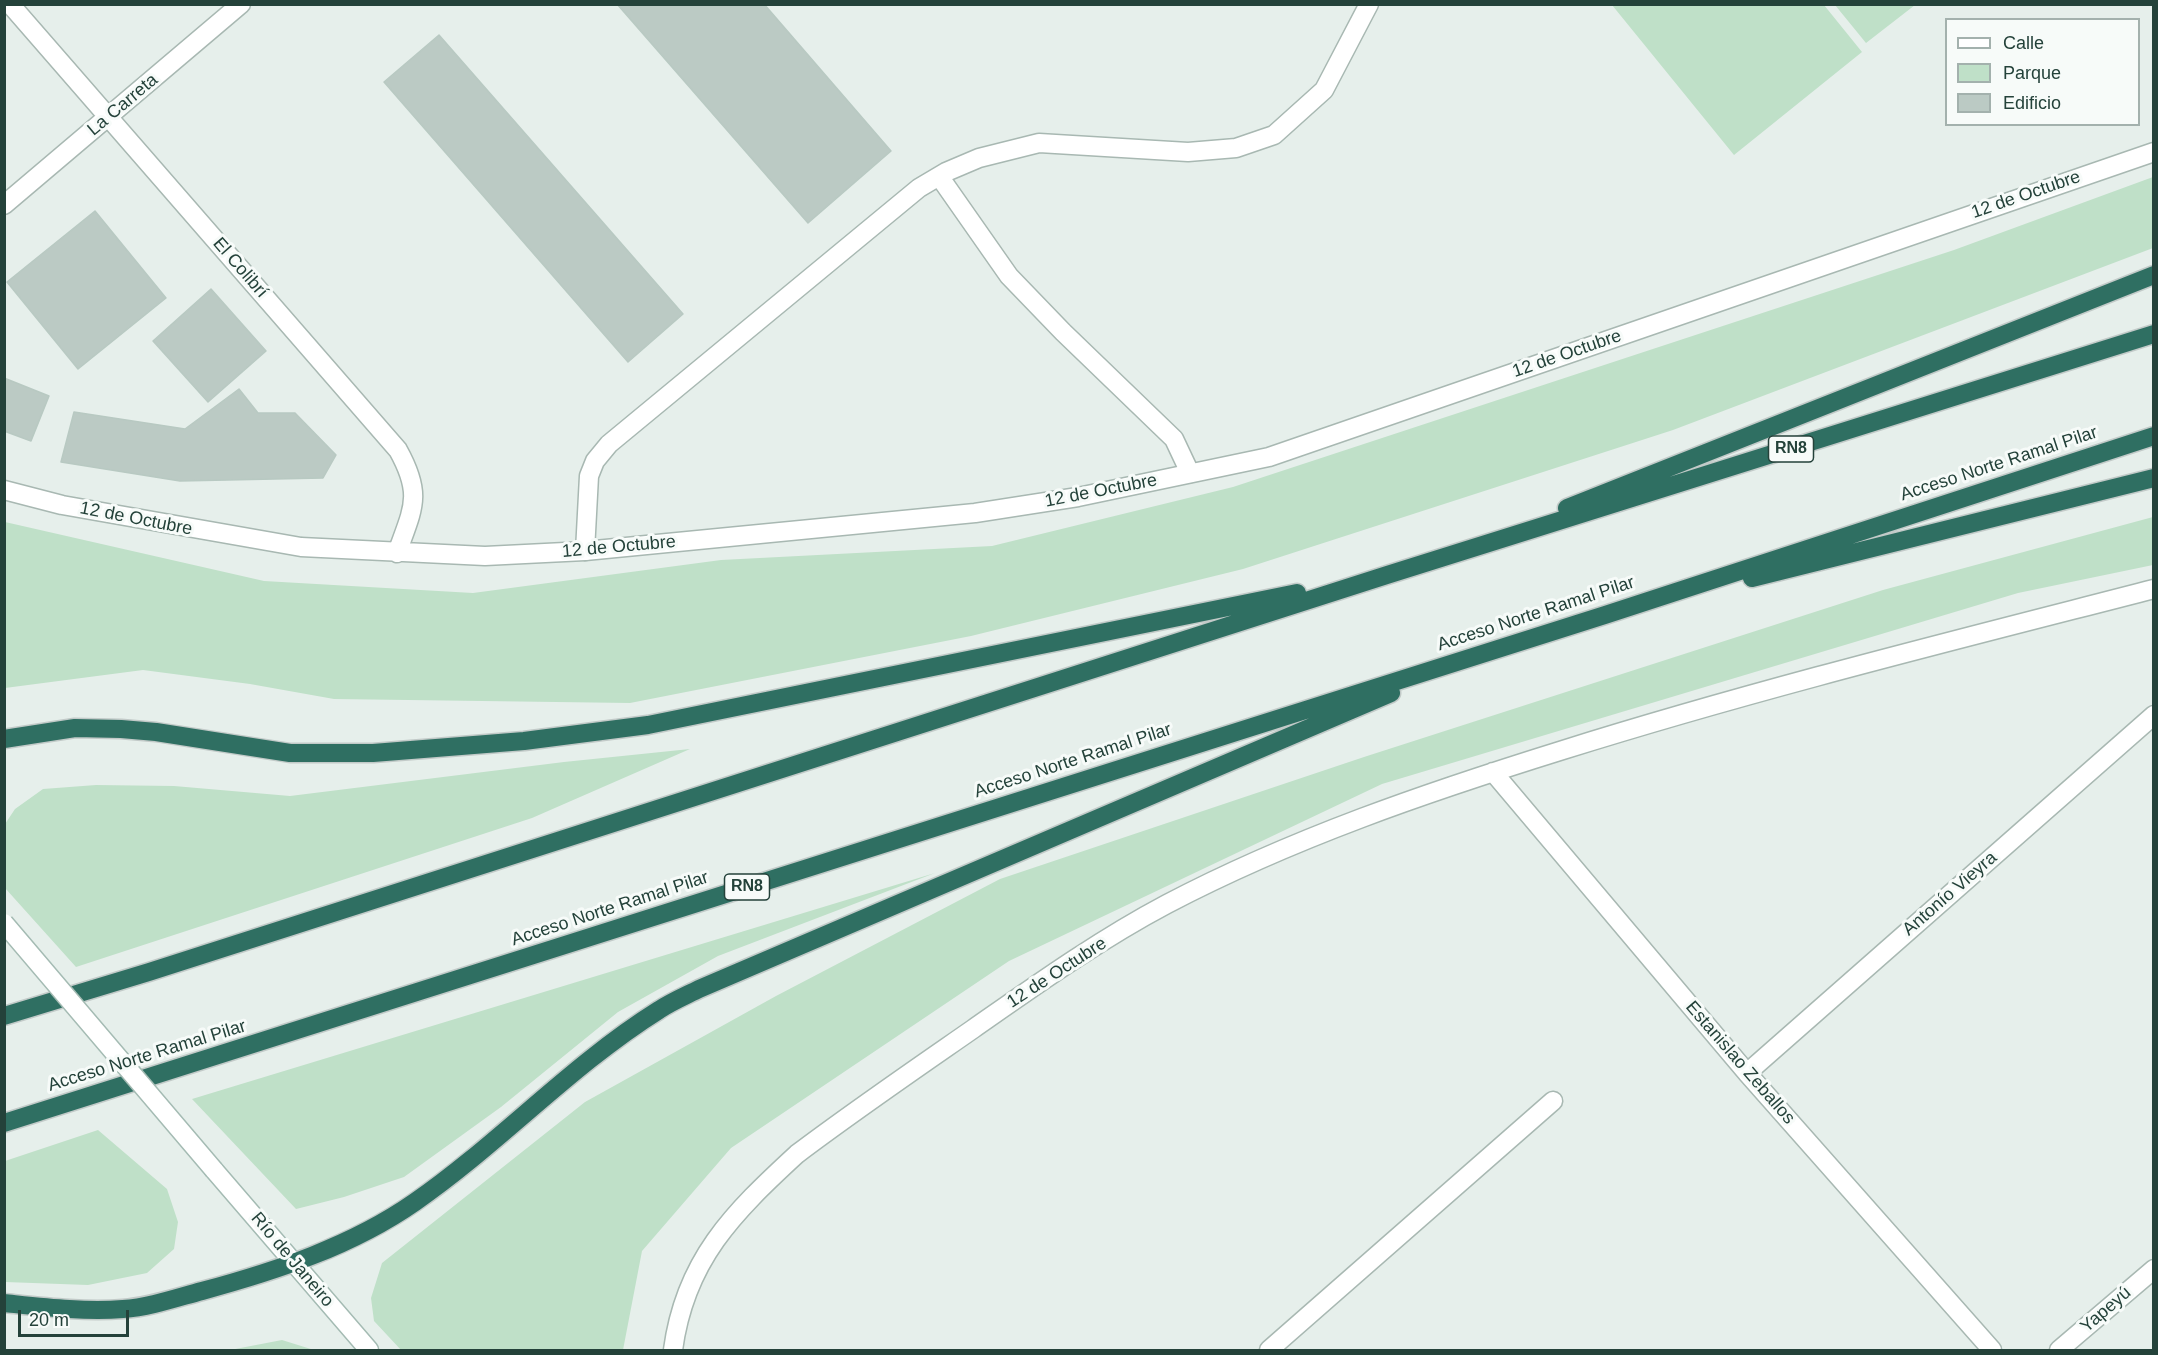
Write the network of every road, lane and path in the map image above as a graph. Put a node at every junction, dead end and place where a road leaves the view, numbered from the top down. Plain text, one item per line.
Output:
1 (10, 4) edge
2 (241, 4) edge
3 (1369, 4) edge
4 (109, 117) junction
5 (2154, 152) edge
6 (939, 176) junction
7 (4, 205) edge
8 (2154, 275) edge
9 (2154, 334) edge
10 (2154, 436) edge
11 (1190, 473) junction
12 (2154, 478) edge
13 (4, 490) edge
14 (585, 551) junction
15 (397, 553) junction
16 (1428, 564) junction
17 (1387, 575) junction
18 (2154, 589) edge
19 (1605, 615) junction
20 (1489, 651) junction
21 (2154, 715) edge
22 (4, 739) edge
23 (1492, 772) junction
24 (4, 923) edge
25 (4, 1017) edge
26 (1747, 1073) junction
27 (1553, 1101) dead end
28 (4, 1123) edge
29 (294, 1262) junction
30 (2154, 1269) edge
31 (4, 1303) edge
32 (369, 1350) edge
33 (673, 1350) edge
34 (1269, 1350) edge
35 (1992, 1350) edge
36 (2060, 1350) edge

1 - 4 street, El Colibrí
2 - 4 street, La Carreta
3 - 6 street
4 - 7 street, La Carreta
4 - 15 street, El Colibrí
5 - 11 street, 12 de Octubre
6 - 11 street
6 - 14 street
8 - 16 highway
9 - 16 highway, RN8
10 - 19 highway, Acceso Norte Ramal Pilar / RN8
11 - 14 street, 12 de Octubre
12 - 19 highway
13 - 15 street, 12 de Octubre
14 - 15 street, 12 de Octubre
16 - 17 highway, RN8
17 - 22 highway
17 - 25 highway, RN8
18 - 23 street, 12 de Octubre
19 - 20 highway, Acceso Norte Ramal Pilar / RN8
20 - 28 highway, Acceso Norte Ramal Pilar / RN8
20 - 29 highway
21 - 26 street, Antonío Vieyra
23 - 26 street, Estanislao Zeballos
23 - 33 street, 12 de Octubre
24 - 29 street, Río de Janeiro, bridge
26 - 35 street, Estanislao Zeballos
27 - 34 street
29 - 31 highway
29 - 32 street, Río de Janeiro
30 - 36 street, Yapeyú

